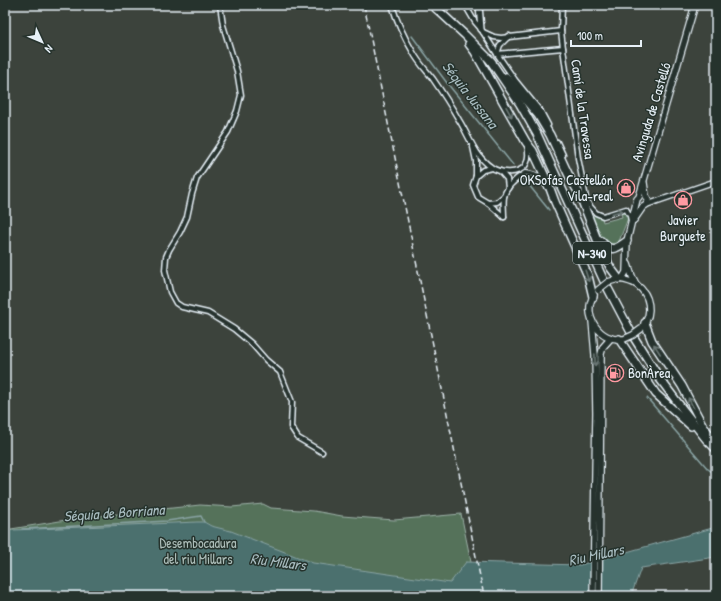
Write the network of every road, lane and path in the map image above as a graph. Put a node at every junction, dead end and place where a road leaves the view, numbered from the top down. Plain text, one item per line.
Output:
1 (220, 5) edge
2 (392, 5) edge
3 (432, 5) edge
4 (465, 5) edge
5 (479, 5) edge
6 (562, 5) edge
7 (696, 5) edge
8 (482, 31) junction
9 (561, 31) junction
10 (465, 35) junction
11 (509, 36) junction
12 (563, 48) junction
13 (497, 54) junction
14 (490, 60) junction
15 (526, 142) junction
16 (472, 145) junction
17 (492, 168) junction
18 (500, 171) junction
19 (476, 176) junction
20 (643, 181) junction
21 (716, 181) edge
22 (508, 188) junction
23 (578, 193) junction
24 (504, 196) junction
25 (646, 196) junction
26 (638, 199) junction
27 (661, 200) junction
28 (555, 202) junction
29 (488, 203) junction
30 (645, 206) junction
31 (631, 224) junction
32 (592, 225) junction
33 (627, 241) junction
34 (627, 262) junction
35 (619, 280) junction
36 (636, 284) junction
37 (593, 297) junction
38 (592, 321) junction
39 (643, 326) junction
40 (611, 338) junction
41 (621, 339) junction
42 (706, 439) junction
43 (716, 443) edge
44 (716, 449) edge
45 (322, 452) dead end
46 (598, 477) junction
47 (593, 596) edge
48 (599, 596) edge

1 - 45 street
2 - 16 street
3 - 10 highway, N-340
4 - 8 street
5 - 8 street
6 - 9 street, Camí de la Travessa
7 - 20 main road, Avinguda de Castelló
8 - 11 street
8 - 13 street
9 - 11 street
9 - 12 street, Camí de la Travessa
10 - 14 highway, N-340
10 -> 15 highway
11 - 13 street
12 - 13 street
12 -> 31 street, Camí de la Travessa
13 - 23 street
14 - 23 highway
14 - 42 highway, N-340
15 - 18 street
15 - 28 highway
16 - 17 street
16 - 19 street
17 - 18 street
17 - 19 street
18 - 22 street
19 - 29 street
20 - 25 main road, Avinguda de Castelló
20 - 26 main road, Avinguda de Castelló
21 - 27 street
22 - 24 street
22 - 28 street
23 - 32 highway
24 - 29 street
24 - 29 street
25 - 26 main road
25 - 27 street
25 - 30 main road
26 - 30 main road
26 - 31 main road, Avinguda de Castelló
27 - 30 street
28 -> 37 highway
30 - 31 main road, Avinguda de Castelló
31 - 33 main road, Avinguda de Castelló
32 - 33 highway
32 - 35 highway
33 - 34 main road, Avinguda de Castelló
34 - 35 main road, Avinguda de Castelló
34 - 36 main road, Avinguda de Castelló
35 - 36 main road
35 - 37 main road, bridge
36 - 39 main road
37 - 38 main road
38 - 40 main road
38 -> 46 main road
39 - 41 main road, bridge
43 -> 39 highway
40 - 41 main road
40 - 46 main road
41 - 42 highway
42 - 44 highway, N-340
46 - 47 main road
46 - 48 main road

